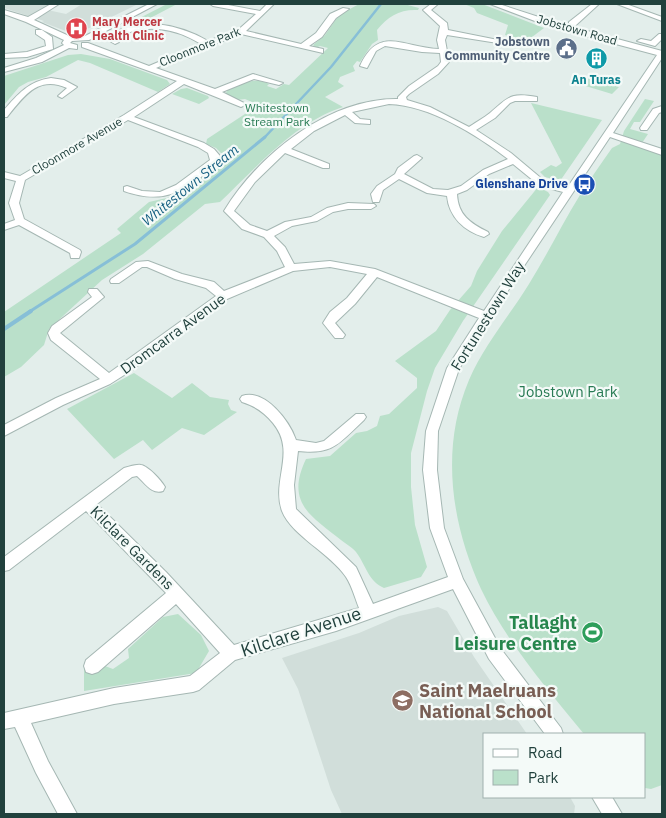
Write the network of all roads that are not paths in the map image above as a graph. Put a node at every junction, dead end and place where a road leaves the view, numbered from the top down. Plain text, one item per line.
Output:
1 (56, 4) edge
2 (154, 4) edge
3 (213, 4) edge
4 (271, 4) edge
5 (435, 4) edge
6 (499, 4) edge
7 (596, 4) edge
8 (620, 4) edge
9 (524, 8) dead end
10 (345, 9) dead end
11 (4, 12) edge
12 (260, 13) junction
13 (662, 19) edge
14 (29, 20) junction
15 (572, 24) junction
16 (39, 32) dead end
17 (241, 32) junction
18 (444, 32) junction
19 (662, 36) edge
20 (85, 41) junction
21 (115, 42) dead end
22 (504, 42) dead end
23 (68, 43) junction
24 (207, 44) junction
25 (304, 46) junction
26 (320, 51) dead end
27 (443, 51) junction
28 (662, 53) edge
29 (8, 56) edge
30 (19, 66) junction
31 (364, 66) dead end
32 (150, 68) junction
33 (4, 70) edge
34 (184, 80) junction
35 (279, 83) dead end
36 (215, 92) junction
37 (62, 96) dead end
38 (534, 98) dead end
39 (403, 102) junction
40 (241, 105) dead end
41 (662, 109) edge
42 (346, 111) junction
43 (4, 115) edge
44 (127, 117) junction
45 (367, 122) dead end
46 (644, 128) dead end
47 (470, 130) junction
48 (608, 134) junction
49 (285, 150) junction
50 (662, 152) edge
51 (417, 158) dead end
52 (514, 160) junction
53 (326, 166) dead end
54 (4, 175) edge
55 (399, 175) junction
56 (21, 179) junction
57 (127, 188) dead end
58 (569, 191) junction
59 (452, 192) junction
60 (20, 221) junction
61 (4, 227) edge
62 (484, 234) dead end
63 (268, 235) junction
64 (75, 256) dead end
65 (291, 268) junction
66 (375, 272) junction
67 (116, 281) dead end
68 (93, 292) dead end
69 (223, 296) junction
70 (486, 317) junction
71 (339, 335) dead end
72 (109, 379) junction
73 (246, 399) dead end
74 (360, 417) dead end
75 (4, 431) edge
76 (292, 445) junction
77 (158, 487) dead end
78 (87, 503) junction
79 (4, 565) edge
80 (457, 581) junction
81 (176, 594) junction
82 (368, 611) junction
83 (231, 654) junction
84 (92, 666) dead end
85 (12, 719) edge
86 (555, 733) edge
87 (602, 798) edge
88 (68, 814) edge
89 (613, 814) edge

1 - 14 street
2 - 20 street
3 - 12 street
4 - 12 street, Cloonmore Park
5 - 18 street
6 - 28 street, Jobstown Road
7 - 15 street
8 - 13 street
9 - 15 street
10 - 25 street
11 - 14 street
12 - 17 street, Cloonmore Park
14 - 23 street
15 - 19 street
16 - 29 street
17 - 24 street, Cloonmore Park
17 - 25 street
18 - 22 street
18 - 27 street
20 - 23 street
20 - 32 street
21 - 24 street
23 - 30 street
24 - 32 street, Cloonmore Park
25 - 26 street
27 - 31 street
27 - 39 street
28 - 48 street, Fortunestown Way
29 - 30 street
30 - 33 street
32 - 34 street
34 - 36 street
34 - 44 street, Cloonmore Avenue
35 - 36 street
36 - 40 street
37 - 43 street
38 - 47 street
39 - 42 street
39 - 47 street
41 - 46 street
42 - 45 street
42 - 49 street
44 - 56 street, Cloonmore Avenue
44 - 57 street
47 - 52 street
48 - 50 street
48 - 58 street, Fortunestown Way
49 - 53 street
49 - 63 street
51 - 55 street
52 - 58 street
52 - 59 street
54 - 56 street
55 - 59 street
55 - 63 street
56 - 60 street, Cloonmore Avenue
58 - 70 street, Fortunestown Way
59 - 62 street
60 - 61 street
60 - 64 street
63 - 65 street
65 - 66 street, Dromcarra Avenue
65 - 69 street, Dromcarra Avenue
66 - 70 street, Dromcarra Avenue
66 - 71 street
67 - 69 street
68 - 72 street
69 - 72 street, Dromcarra Avenue
70 - 80 street, Fortunestown Way
72 - 75 street, Dromcarra Avenue
73 - 76 street
74 - 76 street
76 - 82 street
77 - 78 street, Kilclare Gardens
78 - 79 street, Kilclare Gardens
78 - 81 street, Kilclare Gardens
80 - 82 street, Kilclare Avenue
80 - 86 street, Fortunestown Way
81 - 83 street, Kilclare Gardens
81 - 84 street, Kilclare Gardens
82 - 83 street, Kilclare Avenue
83 - 85 street, Kilclare Avenue
85 - 88 street
87 - 89 street

